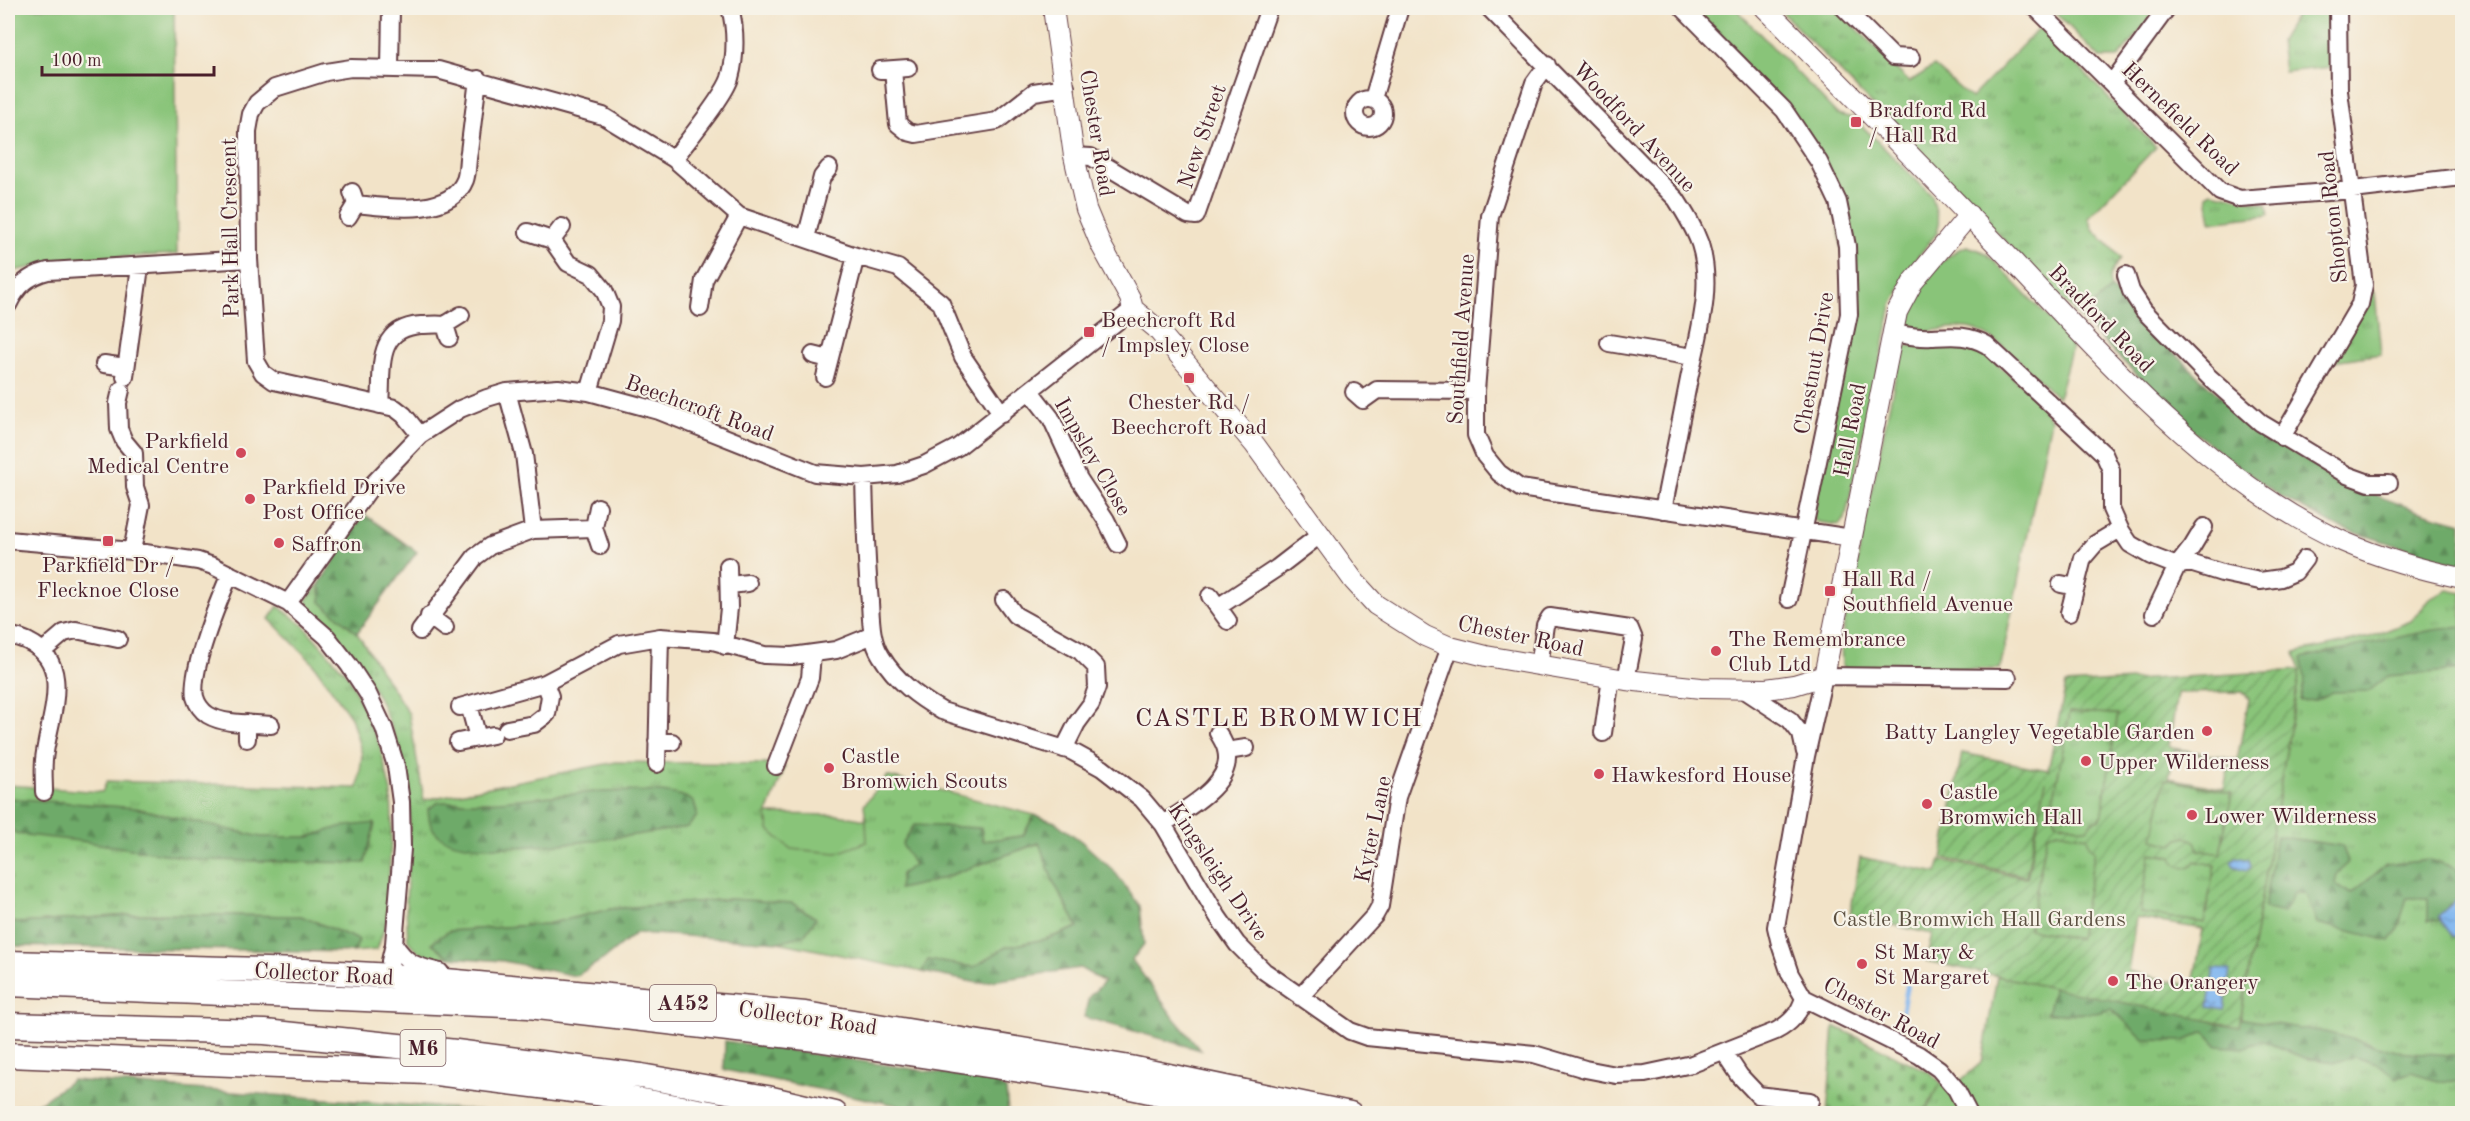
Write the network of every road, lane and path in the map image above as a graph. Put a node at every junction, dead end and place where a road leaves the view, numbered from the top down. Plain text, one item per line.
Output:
1 (391, 8) edge
2 (730, 8) edge
3 (1053, 8) edge
4 (1269, 8) edge
5 (1400, 8) edge
6 (1489, 8) edge
7 (1683, 8) edge
8 (1765, 8) edge
9 (1844, 8) edge
10 (2036, 8) edge
11 (2167, 8) edge
12 (2338, 8) edge
13 (1911, 58) dead end
14 (1547, 65) junction
15 (390, 69) junction
16 (894, 69) dead end
17 (478, 79) junction
18 (2112, 83) junction
19 (1066, 87) junction
20 (1373, 99) dead end
21 (1074, 156) junction
22 (674, 159) junction
23 (820, 173) dead end
24 (2463, 177) edge
25 (2353, 190) junction
26 (352, 204) dead end
27 (1969, 215) junction
28 (739, 216) junction
29 (528, 232) dead end
30 (806, 238) junction
31 (856, 256) junction
32 (249, 259) junction
33 (140, 267) junction
34 (2126, 275) dead end
35 (8, 304) edge
36 (700, 308) dead end
37 (1133, 309) junction
38 (461, 315) dead end
39 (1893, 333) junction
40 (1609, 343) dead end
41 (1693, 357) junction
42 (104, 364) dead end
43 (825, 377) dead end
44 (119, 388) junction
45 (1030, 391) junction
46 (1476, 391) junction
47 (589, 392) junction
48 (1354, 392) dead end
49 (507, 393) junction
50 (380, 405) junction
51 (1002, 414) junction
52 (420, 435) junction
53 (2282, 437) junction
54 (864, 477) junction
55 (2389, 483) dead end
56 (598, 507) dead end
57 (1664, 510) junction
58 (2204, 527) dead end
59 (594, 528) junction
60 (2120, 529) junction
61 (533, 530) junction
62 (1804, 531) junction
63 (1321, 534) junction
64 (1852, 538) junction
65 (8, 540) edge
66 (1118, 544) dead end
67 (600, 546) dead end
68 (132, 551) junction
69 (2306, 559) dead end
70 (728, 566) dead end
71 (2177, 566) junction
72 (230, 574) junction
73 (2463, 578) edge
74 (748, 583) dead end
75 (730, 585) junction
76 (1790, 599) dead end
77 (1004, 600) dead end
78 (288, 603) junction
79 (1219, 608) dead end
80 (2069, 613) dead end
81 (2154, 614) dead end
82 (429, 616) junction
83 (445, 628) dead end
84 (420, 631) dead end
85 (8, 634) edge
86 (873, 635) junction
87 (660, 637) junction
88 (118, 639) dead end
89 (725, 646) junction
90 (1450, 646) junction
91 (43, 651) junction
92 (812, 655) junction
93 (1539, 666) junction
94 (1824, 676) junction
95 (2008, 678) dead end
96 (1618, 679) junction
97 (545, 683) junction
98 (1743, 689) junction
99 (271, 725) dead end
100 (1218, 733) dead end
101 (1603, 733) dead end
102 (493, 734) junction
103 (458, 742) dead end
104 (1246, 748) dead end
105 (1064, 749) junction
106 (1227, 751) junction
107 (1806, 756) junction
108 (657, 764) dead end
109 (776, 766) dead end
110 (44, 792) dead end
111 (1163, 824) junction
112 (394, 944) junction
113 (8, 963) edge
114 (303, 971) junction
115 (392, 976) junction
116 (8, 984) edge
117 (485, 984) junction
118 (1300, 997) junction
119 (1804, 998) junction
120 (529, 1006) junction
121 (8, 1024) edge
122 (1724, 1052) junction
123 (8, 1055) edge
124 (1810, 1101) dead end
125 (716, 1113) edge
126 (835, 1113) edge
127 (1259, 1113) edge
128 (1350, 1113) edge
129 (1969, 1113) edge

1 - 15 street
2 - 22 street
3 - 19 main road, Chester Road
4 - 21 street, New Street
5 - 20 street
6 - 14 street, Woodford Avenue
7 - 62 street, Chestnut Drive
8 - 27 main road, Bradford Road
9 - 13 street
10 - 18 street, Hernefield Road
11 - 18 street
12 - 25 street, Shopton Road
14 - 41 street, Woodford Avenue
14 - 46 street, Southfield Avenue
15 - 17 street, Park Hall Crescent
15 - 32 street, Park Hall Crescent
16 - 19 street
17 - 22 street, Park Hall Crescent
17 - 26 street
18 - 25 street, Hernefield Road
19 - 21 main road, Chester Road
21 - 37 main road, Chester Road
22 - 28 street, Park Hall Crescent
23 - 30 street
24 - 25 street, Hernefield Road
25 - 53 street, Shopton Road
27 - 39 main road, Hall Road
27 - 73 main road, Bradford Road
28 - 30 street, Park Hall Crescent
28 - 36 street
29 - 47 street
30 - 31 street, Park Hall Crescent
31 - 43 street
31 - 51 street, Park Hall Crescent
32 - 33 street
32 - 50 street, Park Hall Crescent
33 - 35 street
33 - 44 street
34 - 53 street
37 - 45 street, Beechcroft Road
37 - 63 main road, Chester Road
38 - 50 street
39 - 60 street
39 - 64 main road, Hall Road
40 - 41 street
41 - 57 street, Woodford Avenue
42 - 44 street
44 - 68 street
45 - 51 street, Beechcroft Road
45 - 66 street, Impsley Close
46 - 48 street
46 - 57 street, Southfield Avenue
47 - 49 street, Beechcroft Road
47 - 54 street, Beechcroft Road
49 - 52 street, Beechcroft Road
49 - 61 street
50 - 52 street, Park Hall Crescent
51 - 54 street, Beechcroft Road
52 - 78 street, Beechcroft Road
53 - 55 street
54 - 86 street, Kingsleigh Drive
56 - 59 street
57 - 62 street, Southfield Avenue
58 - 71 street
59 - 61 street
59 - 67 street
60 - 71 street
60 - 80 street
61 - 82 street
62 - 64 street, Southfield Avenue
62 - 76 street, Chestnut Drive
63 - 79 street
63 - 90 main road, Chester Road
64 - 94 main road, Hall Road
65 - 68 street
68 - 72 street
69 - 71 street
70 - 75 street
71 - 81 street
72 - 78 street
72 - 99 street
74 - 75 street
75 - 89 street
77 - 105 street
78 - 112 street
82 - 83 street
82 - 84 street
85 - 91 street
86 - 92 street
86 - 105 street, Kingsleigh Drive
87 - 89 street
87 - 97 street
87 - 108 street
88 - 91 street
89 - 92 street
90 - 93 main road, Chester Road
90 - 118 street, Kyter Lane
91 - 110 street
92 - 109 street
93 - 96 main road, Chester Road
93 - 96 street
94 - 95 street
94 - 98 main road, Chester Road
94 - 107 street, Chester Road
96 - 98 main road, Chester Road
96 - 101 street
97 - 102 street
97 - 102 street
98 - 107 street
100 - 106 street
102 - 103 street
104 - 106 street
105 - 111 street, Kingsleigh Drive
106 - 111 street
107 - 119 street, Chester Road
111 - 118 street, Kingsleigh Drive
112 - 114 street
112 - 115 street
112 - 117 street
113 - 114 highway, Collector Road / A452
114 - 115 highway, Collector Road / A452
115 - 117 highway, Collector Road / A452
115 - 120 highway
116 - 120 highway, Collector Road / A452
117 - 128 highway, Collector Road / A452
118 - 122 street, Kingsleigh Drive
119 - 122 street, Kingsleigh Drive
119 - 129 street, Chester Road
120 - 127 highway, Collector Road / A452
121 - 126 highway, M6
122 - 124 street
123 - 125 highway, M6

